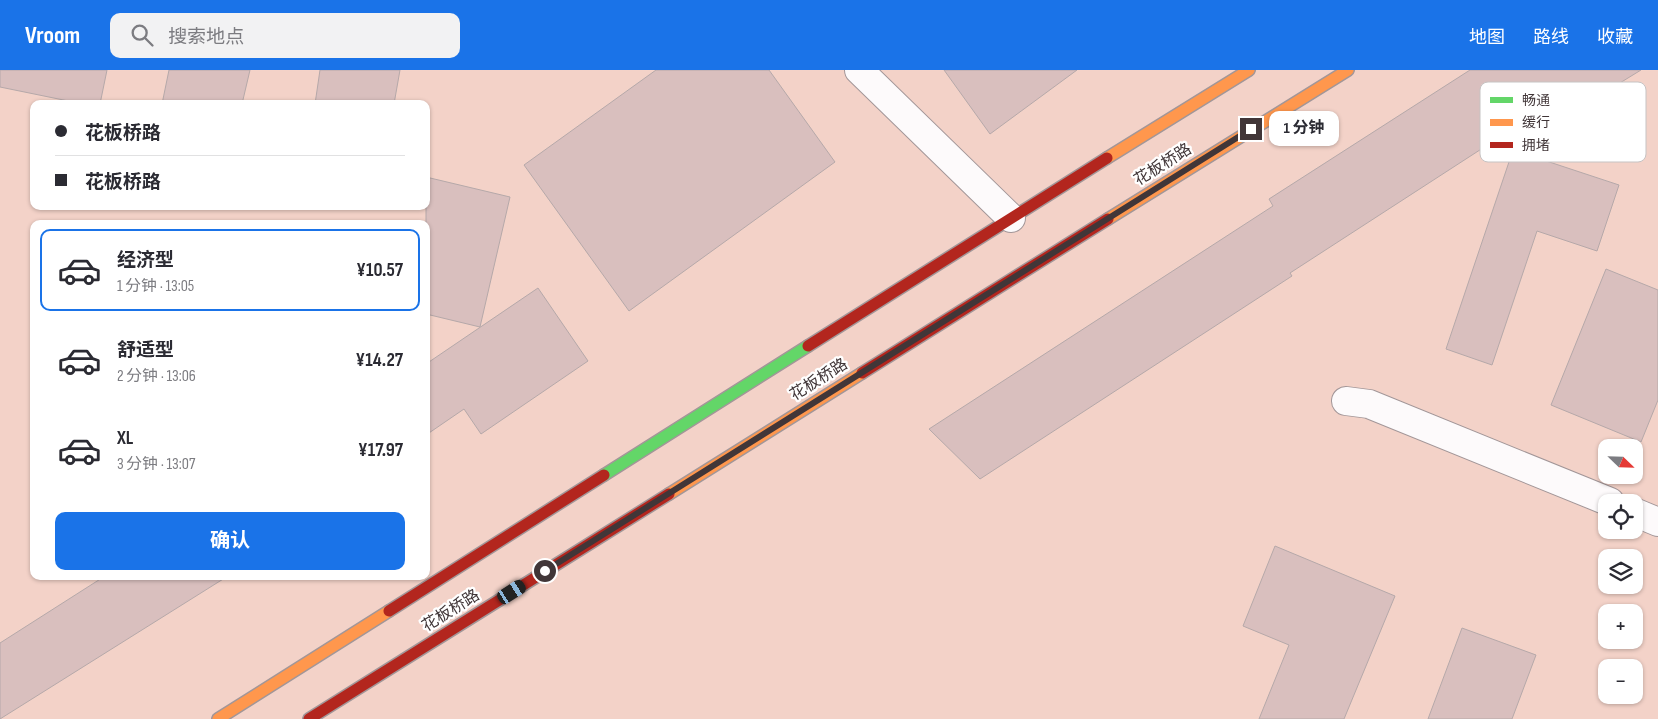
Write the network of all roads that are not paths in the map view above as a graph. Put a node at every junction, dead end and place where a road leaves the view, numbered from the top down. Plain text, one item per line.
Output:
1 (859, 70) edge
2 (1249, 70) edge
3 (1348, 70) edge
4 (1010, 218) junction
5 (1346, 401) dead end
6 (1598, 497) edge
7 (1643, 516) edge
8 (1658, 522) edge
9 (218, 719) edge
10 (309, 719) edge

1 - 4 street
2 - 4 street, 花板桥路
3 - 10 street, 花板桥路
4 - 9 street, 花板桥路
5 - 6 street
7 - 8 street

